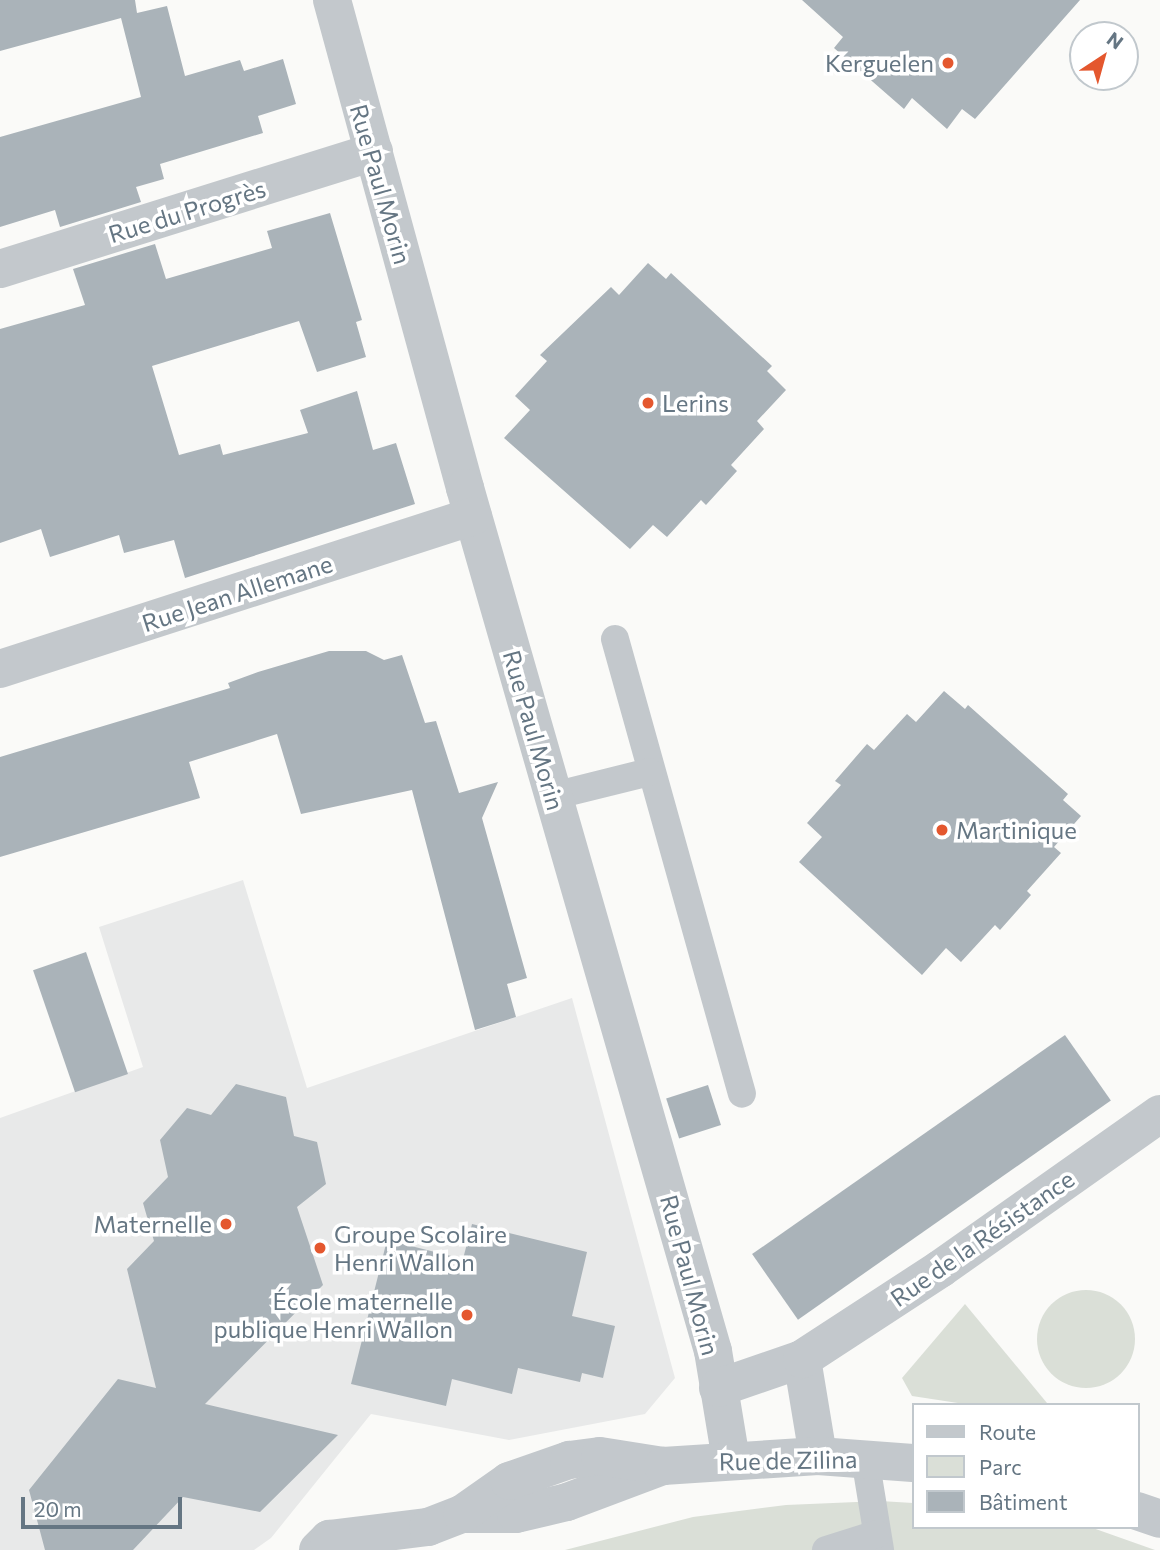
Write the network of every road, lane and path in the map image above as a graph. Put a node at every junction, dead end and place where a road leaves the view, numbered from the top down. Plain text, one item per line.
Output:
1 (332, 0) edge
2 (374, 152) junction
3 (0, 270) edge
4 (473, 516) junction
5 (615, 639) dead end
6 (0, 669) edge
7 (649, 772) junction
8 (553, 796) junction
9 (742, 1094) dead end
10 (1160, 1114) edge
11 (802, 1359) junction
12 (718, 1388) junction
13 (818, 1456) junction
14 (865, 1458) junction
15 (731, 1460) junction
16 (912, 1463) edge
17 (1139, 1512) edge
18 (1160, 1519) edge
19 (430, 1530) edge
20 (878, 1542) edge
21 (318, 1550) edge
22 (826, 1550) edge

1 - 2 street, Rue Paul Morin
2 - 3 street, Rue du Progrès
2 - 4 street, Rue Paul Morin
4 - 6 street, Rue Jean Allemane
4 - 8 street, Rue Paul Morin
5 - 7 lane
7 - 8 lane
7 - 9 lane
8 - 12 street, Rue Paul Morin
10 - 11 street, Rue de la Résistance
11 - 12 street, Rue de la Résistance
11 - 13 street
12 - 15 street, Rue Paul Morin
13 - 14 street, Rue de Zilina
13 - 15 street, Rue de Zilina
14 - 16 street, Rue de Zilina
14 - 20 lane
15 - 19 street, Rue de Zilina
17 - 18 street
19 - 21 street, Rue de Zilina
20 - 22 lane

